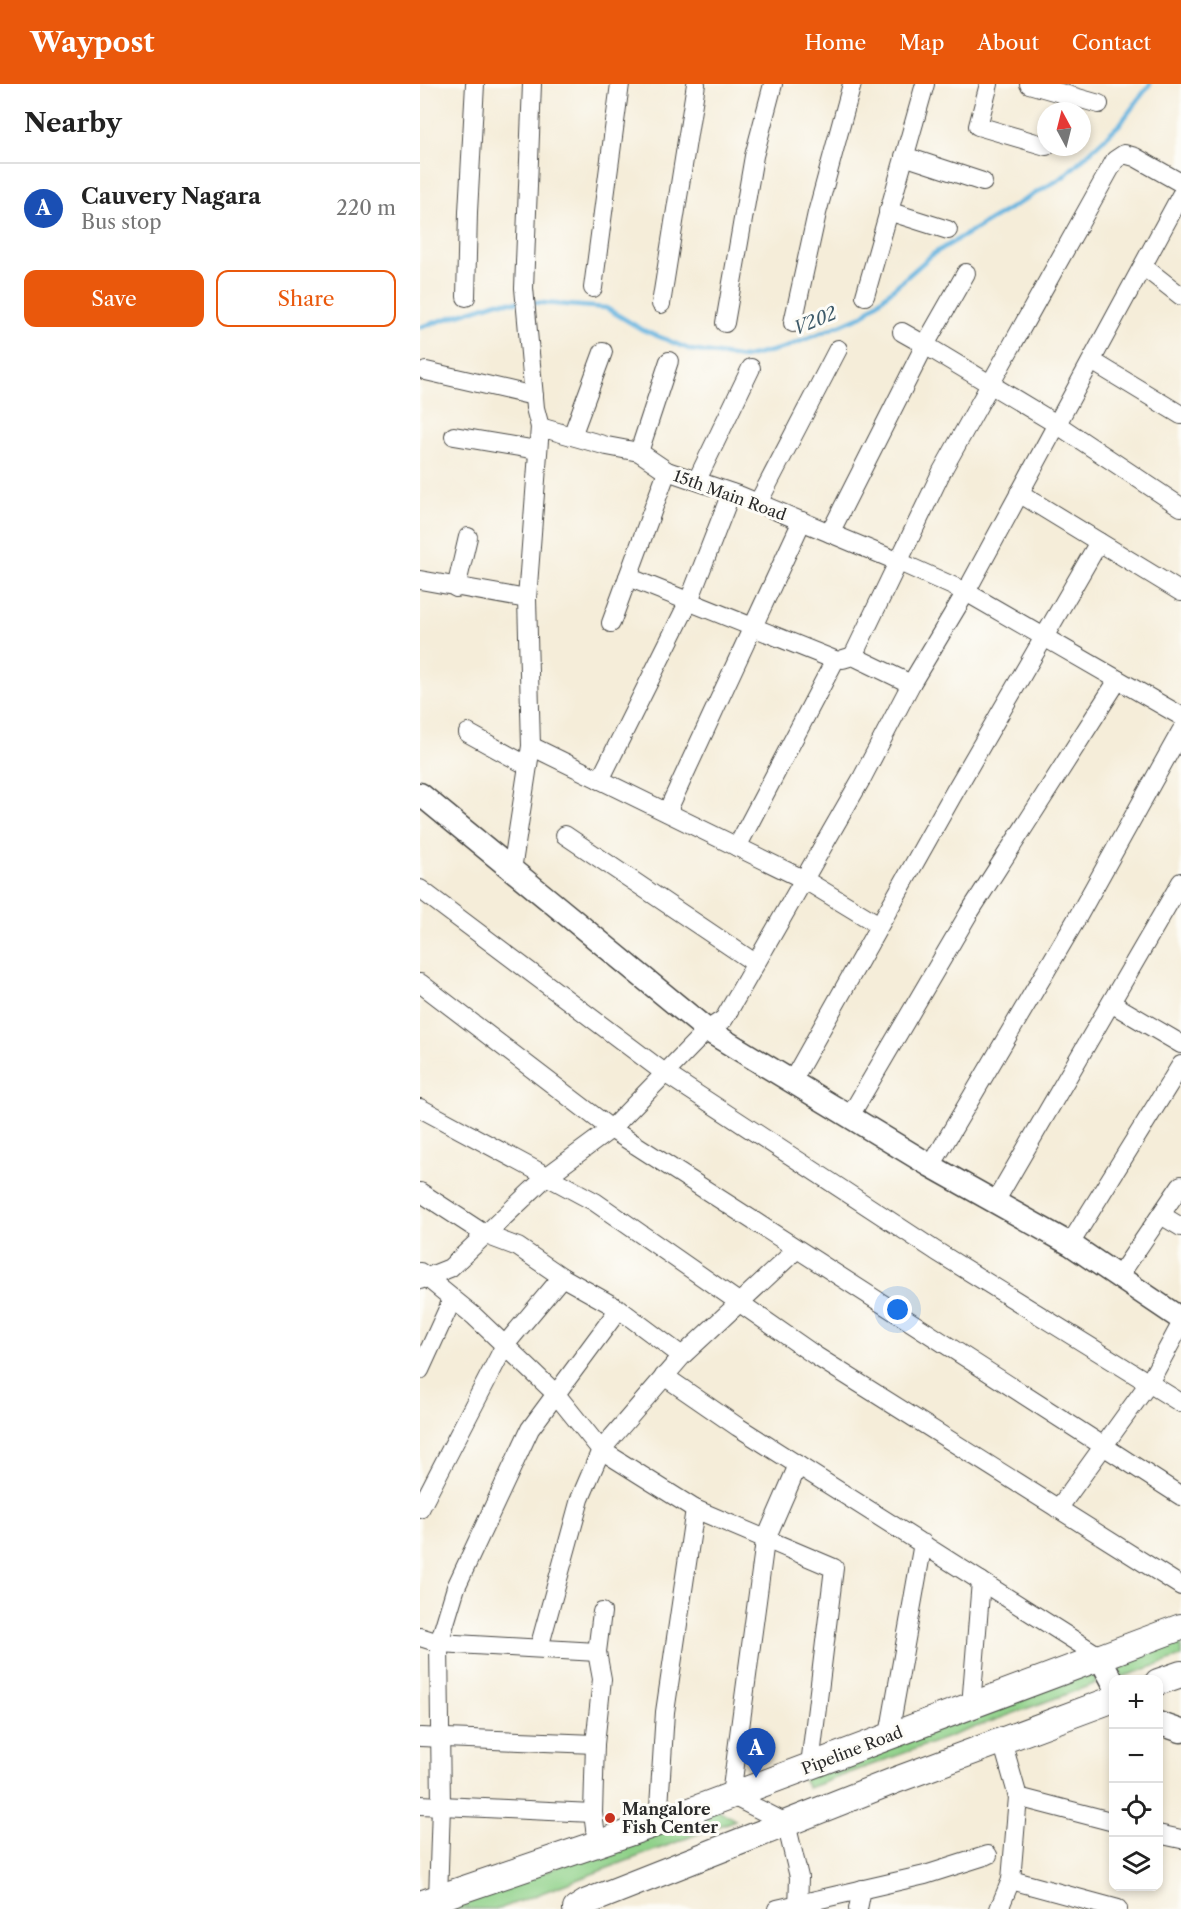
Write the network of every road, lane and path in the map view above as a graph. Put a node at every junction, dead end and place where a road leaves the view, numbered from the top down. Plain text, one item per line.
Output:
1 (476, 84) edge
2 (532, 84) edge
3 (620, 84) edge
4 (696, 84) edge
5 (773, 84) edge
6 (852, 84) edge
7 (925, 84) edge
8 (989, 84) edge
9 (1029, 84) edge
10 (1099, 104) dead end
11 (1037, 143) edge
12 (904, 156) junction
13 (983, 182) dead end
14 (1181, 183) edge
15 (1181, 195) edge
16 (888, 211) junction
17 (948, 230) dead end
18 (1144, 267) junction
19 (966, 273) dead end
20 (593, 288) dead end
21 (865, 296) dead end
22 (1181, 296) edge
23 (466, 297) dead end
24 (661, 304) dead end
25 (725, 322) dead end
26 (793, 323) dead end
27 (902, 332) dead end
28 (925, 345) junction
29 (838, 349) dead end
30 (603, 352) dead end
31 (669, 361) dead end
32 (1092, 361) junction
33 (751, 368) dead end
34 (426, 371) dead end
35 (990, 383) junction
36 (534, 396) junction
37 (1181, 415) edge
38 (1058, 425) junction
39 (540, 427) junction
40 (454, 436) dead end
41 (572, 436) junction
42 (537, 450) junction
43 (639, 452) junction
44 (667, 471) junction
45 (697, 480) junction
46 (731, 492) junction
47 (1019, 493) junction
48 (758, 503) junction
49 (1181, 507) edge
50 (802, 521) junction
51 (830, 533) junction
52 (468, 537) dead end
53 (1099, 542) junction
54 (897, 561) junction
55 (628, 576) junction
56 (420, 580) edge
57 (456, 588) junction
58 (966, 592) junction
59 (1181, 592) edge
60 (527, 599) junction
61 (689, 601) junction
62 (611, 623) dead end
63 (756, 626) junction
64 (1044, 637) junction
65 (844, 658) junction
66 (1118, 680) junction
67 (911, 684) junction
68 (1181, 716) edge
69 (1181, 731) edge
70 (468, 733) dead end
71 (531, 746) junction
72 (528, 766) junction
73 (600, 780) junction
74 (420, 794) edge
75 (667, 812) junction
76 (565, 835) dead end
77 (737, 847) junction
78 (512, 870) junction
79 (805, 880) junction
80 (1181, 882) edge
81 (420, 889) edge
82 (879, 925) junction
83 (755, 963) junction
84 (420, 983) edge
85 (1111, 1003) junction
86 (707, 1030) junction
87 (1181, 1044) edge
88 (1181, 1065) edge
89 (666, 1074) junction
90 (791, 1083) junction
91 (420, 1108) edge
92 (850, 1116) junction
93 (611, 1129) junction
94 (931, 1166) junction
95 (546, 1177) junction
96 (1181, 1185) edge
97 (420, 1192) edge
98 (995, 1202) junction
99 (1161, 1215) junction
100 (1181, 1227) edge
101 (486, 1235) junction
102 (1070, 1244) junction
103 (796, 1250) junction
104 (422, 1276) edge
105 (1119, 1276) junction
106 (562, 1277) junction
107 (452, 1300) junction
108 (740, 1304) junction
109 (619, 1309) junction
110 (1181, 1319) edge
111 (1181, 1324) edge
112 (505, 1346) junction
113 (682, 1356) junction
114 (420, 1370) edge
115 (664, 1376) junction
116 (1149, 1383) junction
117 (555, 1393) junction
118 (1181, 1403) edge
119 (1106, 1446) junction
120 (601, 1450) junction
121 (798, 1465) junction
122 (1181, 1496) edge
123 (420, 1509) edge
124 (695, 1509) junction
125 (1058, 1509) junction
126 (765, 1540) junction
127 (923, 1543) junction
128 (981, 1581) junction
129 (1181, 1586) edge
130 (602, 1612) dead end
131 (1181, 1627) edge
132 (420, 1637) edge
133 (439, 1643) junction
134 (539, 1648) junction
135 (597, 1652) junction
136 (1099, 1656) junction
137 (1181, 1674) edge
138 (1109, 1676) edge
139 (1163, 1680) edge
140 (1109, 1701) edge
141 (970, 1706) junction
142 (1163, 1725) edge
143 (1181, 1731) edge
144 (889, 1735) junction
145 (420, 1737) edge
146 (440, 1738) junction
147 (1002, 1741) junction
148 (595, 1743) junction
149 (810, 1765) junction
150 (730, 1795) junction
151 (1018, 1797) junction
152 (420, 1805) edge
153 (441, 1806) junction
154 (593, 1813) junction
155 (1109, 1821) edge
156 (658, 1823) junction
157 (786, 1823) junction
158 (1163, 1835) edge
159 (1181, 1839) edge
160 (597, 1844) junction
161 (988, 1855) dead end
162 (1011, 1880) junction
163 (862, 1889) junction
164 (429, 1901) edge
165 (1079, 1904) edge
166 (586, 1906) edge
167 (798, 1906) edge
168 (777, 1909) edge
169 (858, 1909) edge
170 (999, 1909) edge
171 (1118, 1909) edge

1 - 23 street
2 - 36 street
3 - 20 street
4 - 24 street
5 - 25 street
6 - 26 street
7 - 12 street
8 - 11 street
9 - 10 street
12 - 13 street
12 - 16 street
14 - 35 street
15 - 18 street
16 - 17 street
16 - 21 street
18 - 22 street
18 - 32 street
19 - 28 street
27 - 28 street
28 - 35 street
28 - 51 street
29 - 48 street
30 - 41 street
31 - 43 street
32 - 37 street
32 - 38 street
33 - 45 street
34 - 36 street
35 - 38 street
35 - 54 street
36 - 39 street
38 - 47 street
38 - 49 street
39 - 41 street, 15th Main Road
39 - 42 street
40 - 42 street
41 - 43 street, 15th Main Road
42 - 60 street
43 - 44 street, 15th Main Road
44 - 45 street, 15th Main Road
44 - 55 street
45 - 46 street, 15th Main Road
46 - 48 street, 15th Main Road
46 - 61 street
47 - 53 street
47 - 58 street
48 - 50 street, 15th Main Road
50 - 51 street, 15th Main Road
50 - 63 street
51 - 54 street, 15th Main Road
52 - 57 street
53 - 59 street
53 - 64 street
54 - 58 street, 15th Main Road
54 - 65 street
55 - 61 street
55 - 62 street
56 - 57 street
57 - 60 street
58 - 64 street, 15th Main Road
58 - 67 street
60 - 71 street
61 - 63 street
61 - 73 street
63 - 65 street
63 - 75 street
64 - 66 street, 15th Main Road
64 - 82 street
65 - 67 street
65 - 77 street
66 - 68 street, 15th Main Road
66 - 92 street
67 - 79 street
69 - 94 street
70 - 72 street
71 - 72 street
71 - 73 street
72 - 78 street
73 - 75 street
74 - 78 street
75 - 77 street
76 - 83 street
77 - 79 street
78 - 86 street
79 - 82 street
79 - 83 street
80 - 85 street
81 - 89 street
82 - 90 street
83 - 86 street
84 - 93 street
85 - 87 street
85 - 98 street
86 - 89 street
86 - 90 street
88 - 102 street
89 - 93 street
89 - 116 street
90 - 92 street
91 - 95 street
92 - 94 street
93 - 95 street
93 - 103 street
94 - 98 street
95 - 101 street
95 - 108 street
96 - 99 street
97 - 101 street
98 - 102 street
99 - 100 street
99 - 105 street
101 - 104 street
101 - 106 street
102 - 105 street
103 - 108 street
103 - 119 street
104 - 107 street
105 - 110 street
106 - 109 street
106 - 112 street
107 - 112 street
107 - 114 street
108 - 113 street
108 - 125 street
109 - 113 street
109 - 117 street
111 - 116 street
112 - 117 street
112 - 123 street
113 - 115 street
115 - 120 street
115 - 121 street
116 - 118 street
116 - 119 street
117 - 120 street
117 - 133 street
119 - 122 street
119 - 125 street
120 - 124 street
120 - 134 street
121 - 126 street
121 - 127 street
124 - 126 street
124 - 156 street
125 - 129 street
126 - 149 street
126 - 150 street
127 - 128 street
127 - 144 street
128 - 136 street
128 - 141 street
130 - 135 street
131 - 136 main road, Pipeline Road
132 - 133 street
133 - 134 street
133 - 146 street
134 - 135 street
135 - 148 street
136 - 138 street
136 - 141 main road, Pipeline Road
137 - 139 main road
140 - 147 main road
141 - 144 main road, Pipeline Road
142 - 143 street
144 - 149 main road, Pipeline Road
145 - 146 street
146 - 148 street
146 - 153 street
147 - 151 street
147 - 157 main road
148 - 154 street
149 - 150 main road, Pipeline Road
150 - 156 main road, Pipeline Road
150 - 157 street
151 - 155 street
151 - 162 street
152 - 153 street
153 - 154 street
153 - 164 street
154 - 160 street
156 - 160 main road, Pipeline Road
157 - 166 main road
157 - 167 street
158 - 159 street
160 - 164 main road, Pipeline Road
161 - 163 street
162 - 165 street
162 - 170 street
163 - 167 street
163 - 169 street
165 - 171 street
167 - 168 street

